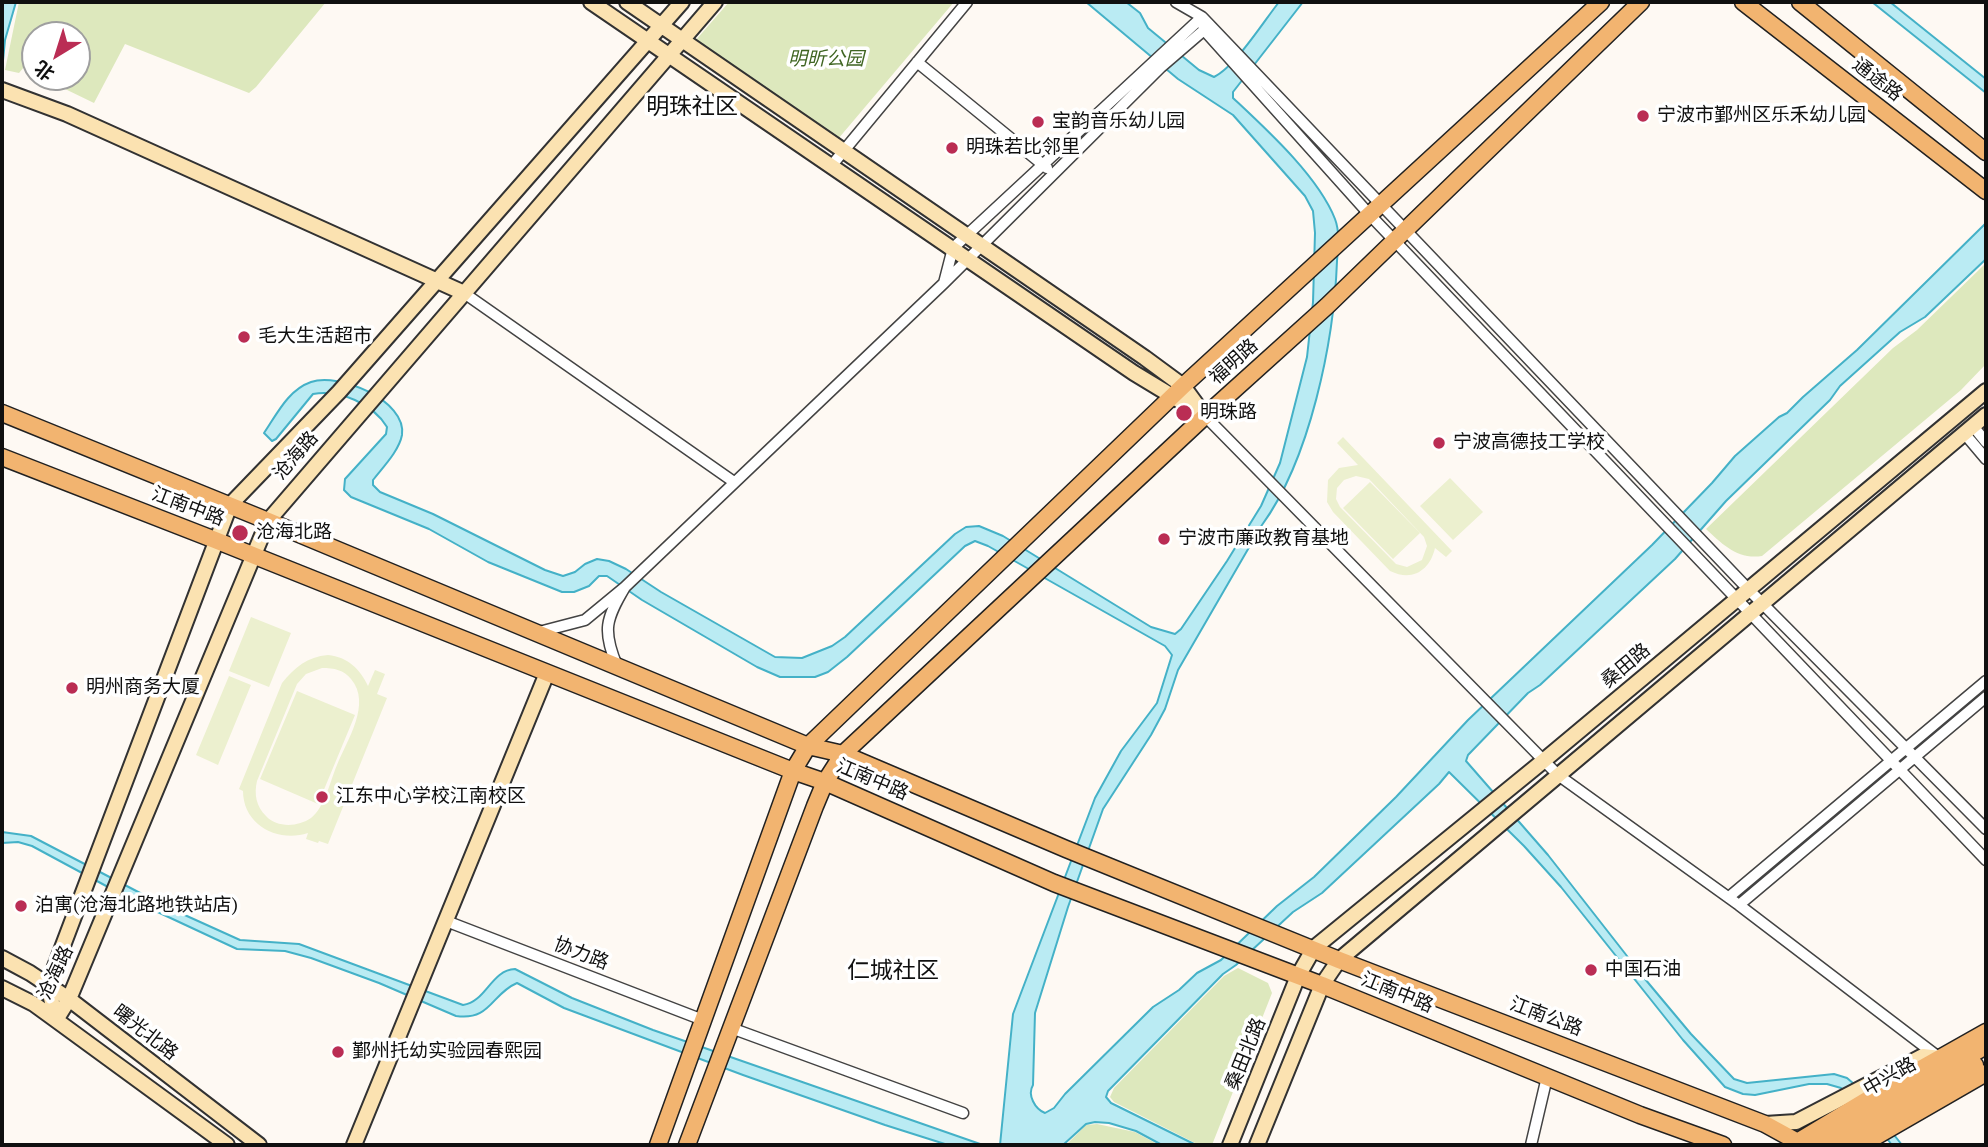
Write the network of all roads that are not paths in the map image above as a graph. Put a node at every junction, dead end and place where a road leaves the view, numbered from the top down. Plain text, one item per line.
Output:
1 (591, 2) edge
2 (627, 2) edge
3 (682, 2) edge
4 (715, 2) edge
5 (967, 2) edge
6 (1176, 2) edge
7 (1601, 2) edge
8 (1642, 2) edge
9 (1743, 2) edge
10 (1800, 2) edge
11 (1202, 17) junction
12 (661, 25) junction
13 (1204, 30) junction
14 (1185, 39) junction
15 (682, 40) junction
16 (648, 41) junction
17 (1232, 53) junction
18 (668, 56) junction
19 (917, 62) junction
20 (1157, 64) junction
21 (2, 90) edge
22 (843, 151) junction
23 (1986, 152) edge
24 (832, 165) junction
25 (1042, 165) junction
26 (1053, 173) junction
27 (1986, 191) edge
28 (1374, 209) junction
29 (966, 235) junction
30 (1400, 236) junction
31 (980, 245) junction
32 (953, 248) junction
33 (967, 258) junction
34 (438, 280) junction
35 (944, 283) junction
36 (464, 293) junction
37 (1986, 391) edge
38 (1177, 392) junction
39 (2, 413) edge
40 (1986, 415) edge
41 (1205, 416) junction
42 (1969, 429) junction
43 (1986, 442) edge
44 (2, 457) edge
45 (1986, 459) edge
46 (734, 482) junction
47 (230, 505) junction
48 (268, 521) junction
49 (215, 540) junction
50 (254, 556) junction
51 (625, 587) junction
52 (1748, 589) junction
53 (1737, 599) junction
54 (1762, 603) junction
55 (1750, 613) junction
56 (537, 633) junction
57 (617, 666) junction
58 (547, 673) junction
59 (1986, 681) edge
60 (1986, 697) edge
61 (808, 746) junction
62 (1907, 748) junction
63 (843, 754) junction
64 (1916, 757) junction
65 (1892, 761) junction
66 (1542, 762) junction
67 (1900, 770) junction
68 (793, 771) junction
69 (1558, 775) junction
70 (825, 782) junction
71 (1986, 829) edge
72 (1986, 860) edge
73 (1730, 898) junction
74 (1739, 905) junction
75 (446, 920) junction
76 (1275, 933) joint
77 (1314, 948) junction
78 (2, 958) edge
79 (1339, 960) junction
80 (1298, 976) junction
81 (48, 985) junction
82 (1322, 985) junction
83 (2, 988) edge
84 (69, 999) junction
85 (56, 1020) junction
86 (703, 1020) junction
87 (731, 1028) junction
88 (1986, 1032) edge
89 (1986, 1046) edge
90 (1940, 1058) junction
91 (1986, 1058) edge
92 (1986, 1073) edge
93 (1547, 1077) junction
94 (1878, 1107) junction
95 (963, 1113) dead end
96 (1862, 1117) junction
97 (1765, 1124) junction
98 (1795, 1144) edge
99 (226, 1145) edge
100 (260, 1145) edge
101 (354, 1145) edge
102 (658, 1145) edge
103 (687, 1145) edge
104 (1230, 1145) edge
105 (1257, 1145) edge
106 (1531, 1145) edge
107 (1723, 1145) edge
108 (1815, 1145) edge
109 (1840, 1145) edge
110 (1861, 1145) edge

1 - 16 main road
2 - 12 main road
3 - 12 main road, 沧海路
4 - 15 main road, 沧海路
5 - 19 street
6 - 11 street
7 - 28 main road, 福明路
8 - 30 main road, 福明路
9 - 27 main road, 通途路
10 - 23 main road, 通途路
11 - 13 street
11 - 14 street
11 - 17 street
12 - 15 main road
12 - 16 main road, 沧海路
13 - 14 street
13 - 17 street
14 - 20 street
15 - 18 main road, 沧海路
15 - 22 main road
16 - 18 main road
16 - 34 main road, 沧海路
17 - 28 street
18 - 24 main road
18 - 36 main road, 沧海路
19 - 22 street
19 - 25 street
20 - 25 street
20 - 26 street
21 - 34 main road
22 - 24 street
22 - 29 main road
24 - 32 main road
25 - 26 street
25 - 29 street
26 - 31 street
28 - 30 street
28 - 38 main road, 福明路
29 - 31 main road
29 - 32 street
30 - 41 main road, 福明路
30 - 52 street
30 - 53 street
31 - 33 street
31 - 38 main road
32 - 33 main road
32 - 35 street
33 - 35 street
33 - 38 main road
34 - 36 main road
34 - 47 main road, 沧海路
35 - 46 street
36 - 46 street
36 - 48 main road, 沧海路
37 - 52 main road, 桑田路
38 - 41 main road
38 - 61 main road, 福明路
39 - 47 main road, 江南中路
40 - 42 main road, 桑田路
41 - 63 main road, 福明路
41 - 66 street
42 - 43 street
42 - 45 street
42 - 54 main road, 桑田路
44 - 49 main road, 江南中路
46 - 51 street
47 - 48 main road, 江南中路
47 - 49 main road, 沧海路
48 - 50 main road, 沧海路
48 - 56 main road, 江南中路
49 - 50 main road, 江南中路
49 - 81 main road, 沧海路
50 - 58 main road, 江南中路
50 - 84 main road, 沧海路
51 - 56 street
51 - 57 street
52 - 53 main road, 桑田路
52 - 54 street
53 - 55 street
53 - 66 main road, 桑田路
54 - 55 main road, 桑田路
54 - 62 street
55 - 65 street
55 - 69 main road, 桑田路
56 - 57 main road, 江南中路
57 - 61 main road, 江南中路
58 - 68 main road, 江南中路
58 - 75 main road
59 - 62 street
60 - 64 street
61 - 63 main road, 江南中路
61 - 68 main road, 福明路
62 - 64 street
62 - 65 street
63 - 70 main road, 福明路
63 - 76 main road, 江南中路
64 - 67 street
64 - 71 street
65 - 67 street
65 - 73 street
66 - 69 street
66 - 77 main road, 桑田路
67 - 72 street
67 - 74 street
68 - 70 main road, 江南中路
68 - 86 main road, 福明路
69 - 73 street
69 - 79 main road, 桑田路
70 - 80 main road, 江南中路
70 - 87 main road, 福明路
73 - 74 street
74 - 90 street
75 - 86 street, 协力路
75 - 101 main road
76 - 77 main road, 江南公路
77 - 79 main road, 江南公路
77 - 80 main road, 桑田路
78 - 81 main road, 曙光北路
79 - 82 main road, 桑田路
79 - 97 main road, 江南公路
80 - 82 main road, 江南中路
80 - 104 main road, 桑田北路
81 - 84 main road, 曙光北路
81 - 85 main road, 沧海路
82 - 93 main road, 江南中路
82 - 105 main road
83 - 85 main road
84 - 85 main road, 沧海路
84 - 100 main road, 曙光北路
85 - 99 main road
86 - 102 main road, 福明路
87 - 95 street
87 - 103 main road, 福明路
88 - 90 main road
89 - 94 main road, 中兴路
90 - 94 main road
91 - 94 main road, 中兴路
92 - 94 main road
93 - 106 street
93 - 107 main road, 江南中路
94 - 96 main road, 中兴路
94 - 96 main road
96 - 97 main road
96 - 98 main road
96 - 108 main road, 中兴路
96 - 109 main road, 中兴路
96 - 110 main road
97 - 98 main road, 江南公路

